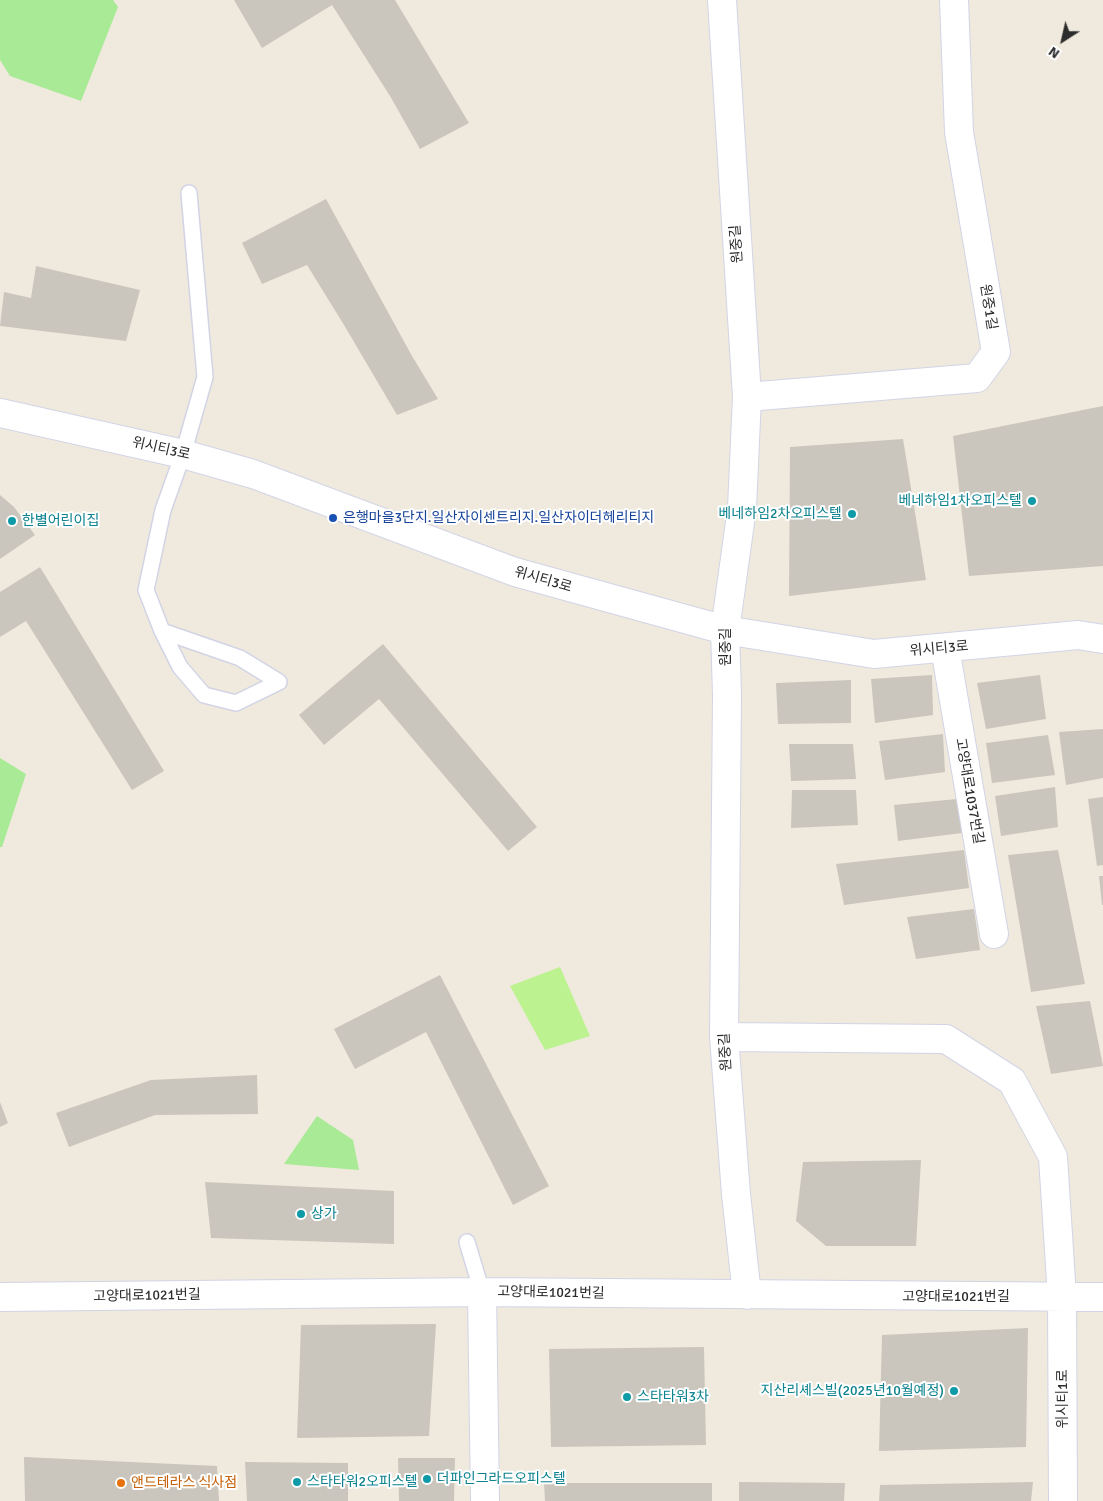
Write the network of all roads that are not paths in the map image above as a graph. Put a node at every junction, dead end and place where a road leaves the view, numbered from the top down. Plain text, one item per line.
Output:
1 (722, 0) edge
2 (954, 0) edge
3 (189, 192) dead end
4 (747, 397) junction
5 (0, 413) edge
6 (183, 454) junction
7 (725, 630) junction
8 (162, 632) junction
9 (1103, 639) edge
10 (945, 648) junction
11 (994, 934) dead end
12 (724, 1037) junction
13 (466, 1242) dead end
14 (482, 1292) junction
15 (747, 1295) junction
16 (0, 1297) edge
17 (1062, 1297) junction
18 (1103, 1297) edge
19 (485, 1501) edge
20 (1063, 1501) edge

1 - 4 street, 원중길
2 - 4 street, 원중1길
3 - 6 lane
4 - 7 street, 원중길
5 - 6 street, 위시티3로
6 - 7 street, 위시티3로
6 - 8 lane
7 - 10 street, 위시티3로
7 - 12 street, 원중길
8 - 8 lane
9 - 10 street, 위시티3로
10 - 11 street, 고양대로1037번길
12 - 15 street, 원중길
12 - 17 street, 위시티1로
13 - 14 lane
14 - 15 street, 고양대로1021번길
14 - 16 street, 고양대로1021번길
14 - 19 street
15 - 17 street, 고양대로1021번길
17 - 18 street, 고양대로1021번길
17 - 20 street, 위시티1로

